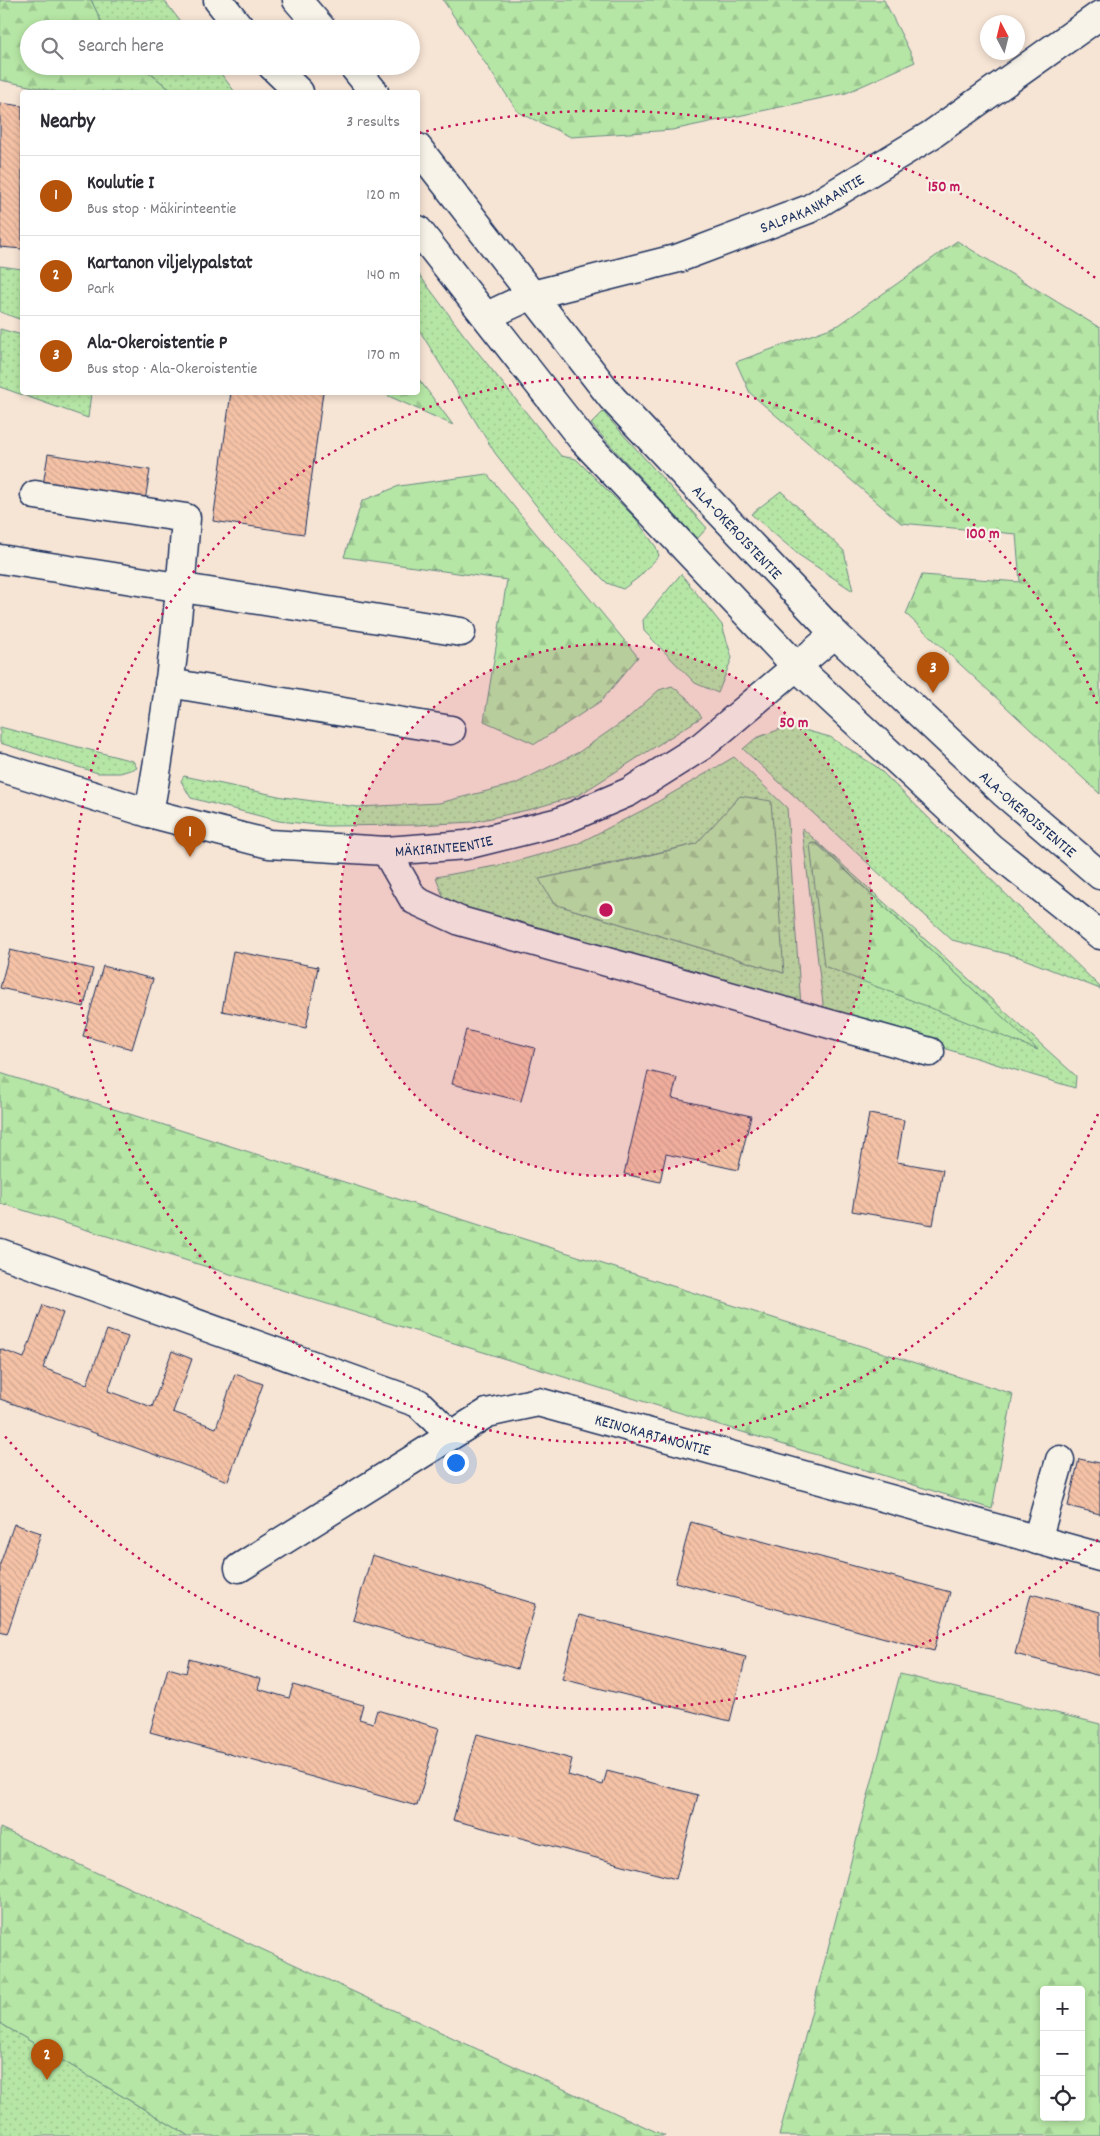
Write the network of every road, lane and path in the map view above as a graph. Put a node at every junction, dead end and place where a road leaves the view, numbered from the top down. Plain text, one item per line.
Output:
1 (218, 0) edge
2 (297, 0) edge
3 (1100, 15) edge
4 (234, 20) edge
5 (314, 20) edge
6 (281, 75) edge
7 (360, 75) edge
8 (297, 90) edge
9 (372, 90) edge
10 (420, 151) edge
11 (420, 232) edge
12 (532, 295) junction
13 (487, 316) junction
14 (35, 495) dead end
15 (0, 559) edge
16 (181, 588) junction
17 (461, 632) dead end
18 (835, 634) junction
19 (797, 667) junction
20 (169, 683) junction
21 (451, 730) dead end
22 (0, 767) edge
23 (149, 813) junction
24 (386, 851) junction
25 (1100, 875) edge
26 (1100, 935) edge
27 (930, 1052) dead end
28 (0, 1253) edge
29 (452, 1435) junction
30 (1060, 1460) dead end
31 (1037, 1540) junction
32 (1100, 1557) edge
33 (239, 1568) dead end

1 - 4 street
2 - 5 street
3 - 12 street, SALPAKANKAANTIE
6 - 8 street
7 - 9 street
10 - 12 street, ALA-OKEROISTENTIE
11 - 13 street
12 - 13 street, SALPAKANKAANTIE
12 - 18 street, ALA-OKEROISTENTIE
13 - 19 street
14 - 16 street
15 - 16 street
16 - 17 street
16 - 20 street
18 - 19 street, MÄKIRINTEENTIE
18 - 25 street, ALA-OKEROISTENTIE
19 - 24 street, MÄKIRINTEENTIE
19 - 26 street
20 - 21 street
20 - 23 street
22 - 23 street, MÄKIRINTEENTIE
23 - 24 street, MÄKIRINTEENTIE
24 - 27 street
28 - 29 street
29 - 31 street, KEINOKARTANONTIE
29 - 33 street, KEINOKARTANONTIE
30 - 31 street
31 - 32 street, KEINOKARTANONTIE

